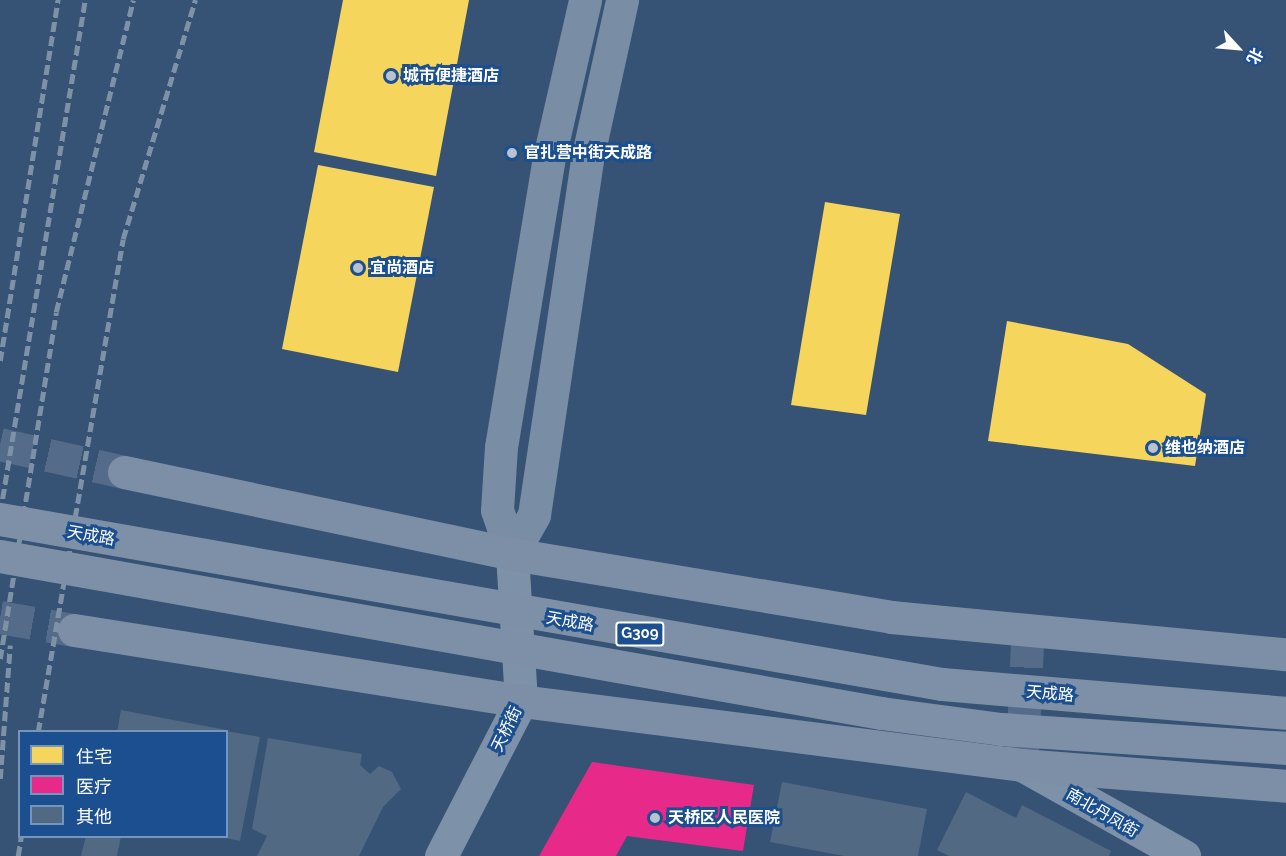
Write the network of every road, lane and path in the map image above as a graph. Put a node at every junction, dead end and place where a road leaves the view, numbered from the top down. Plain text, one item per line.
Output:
1 (585, 0) edge
2 (622, 0) edge
3 (124, 472) tunnel mouth
4 (0, 519) edge
5 (512, 554) junction
6 (0, 556) edge
7 (74, 630) tunnel mouth
8 (1286, 654) edge
9 (521, 700) junction
10 (1286, 713) edge
11 (1286, 748) edge
12 (1022, 765) junction
13 (1286, 786) edge
14 (441, 856) edge
15 (1184, 856) edge

1 - 5 main road
2 - 5 main road
3 - 5 main road
4 - 10 highway, 天成路 / G309, bridge
5 - 8 main road
5 - 9 street, 天桥街
6 - 11 highway, G309, bridge
7 - 9 main road
9 - 12 main road
9 - 14 street, 天桥街
12 - 13 main road
12 - 15 street, 南北丹凤街

